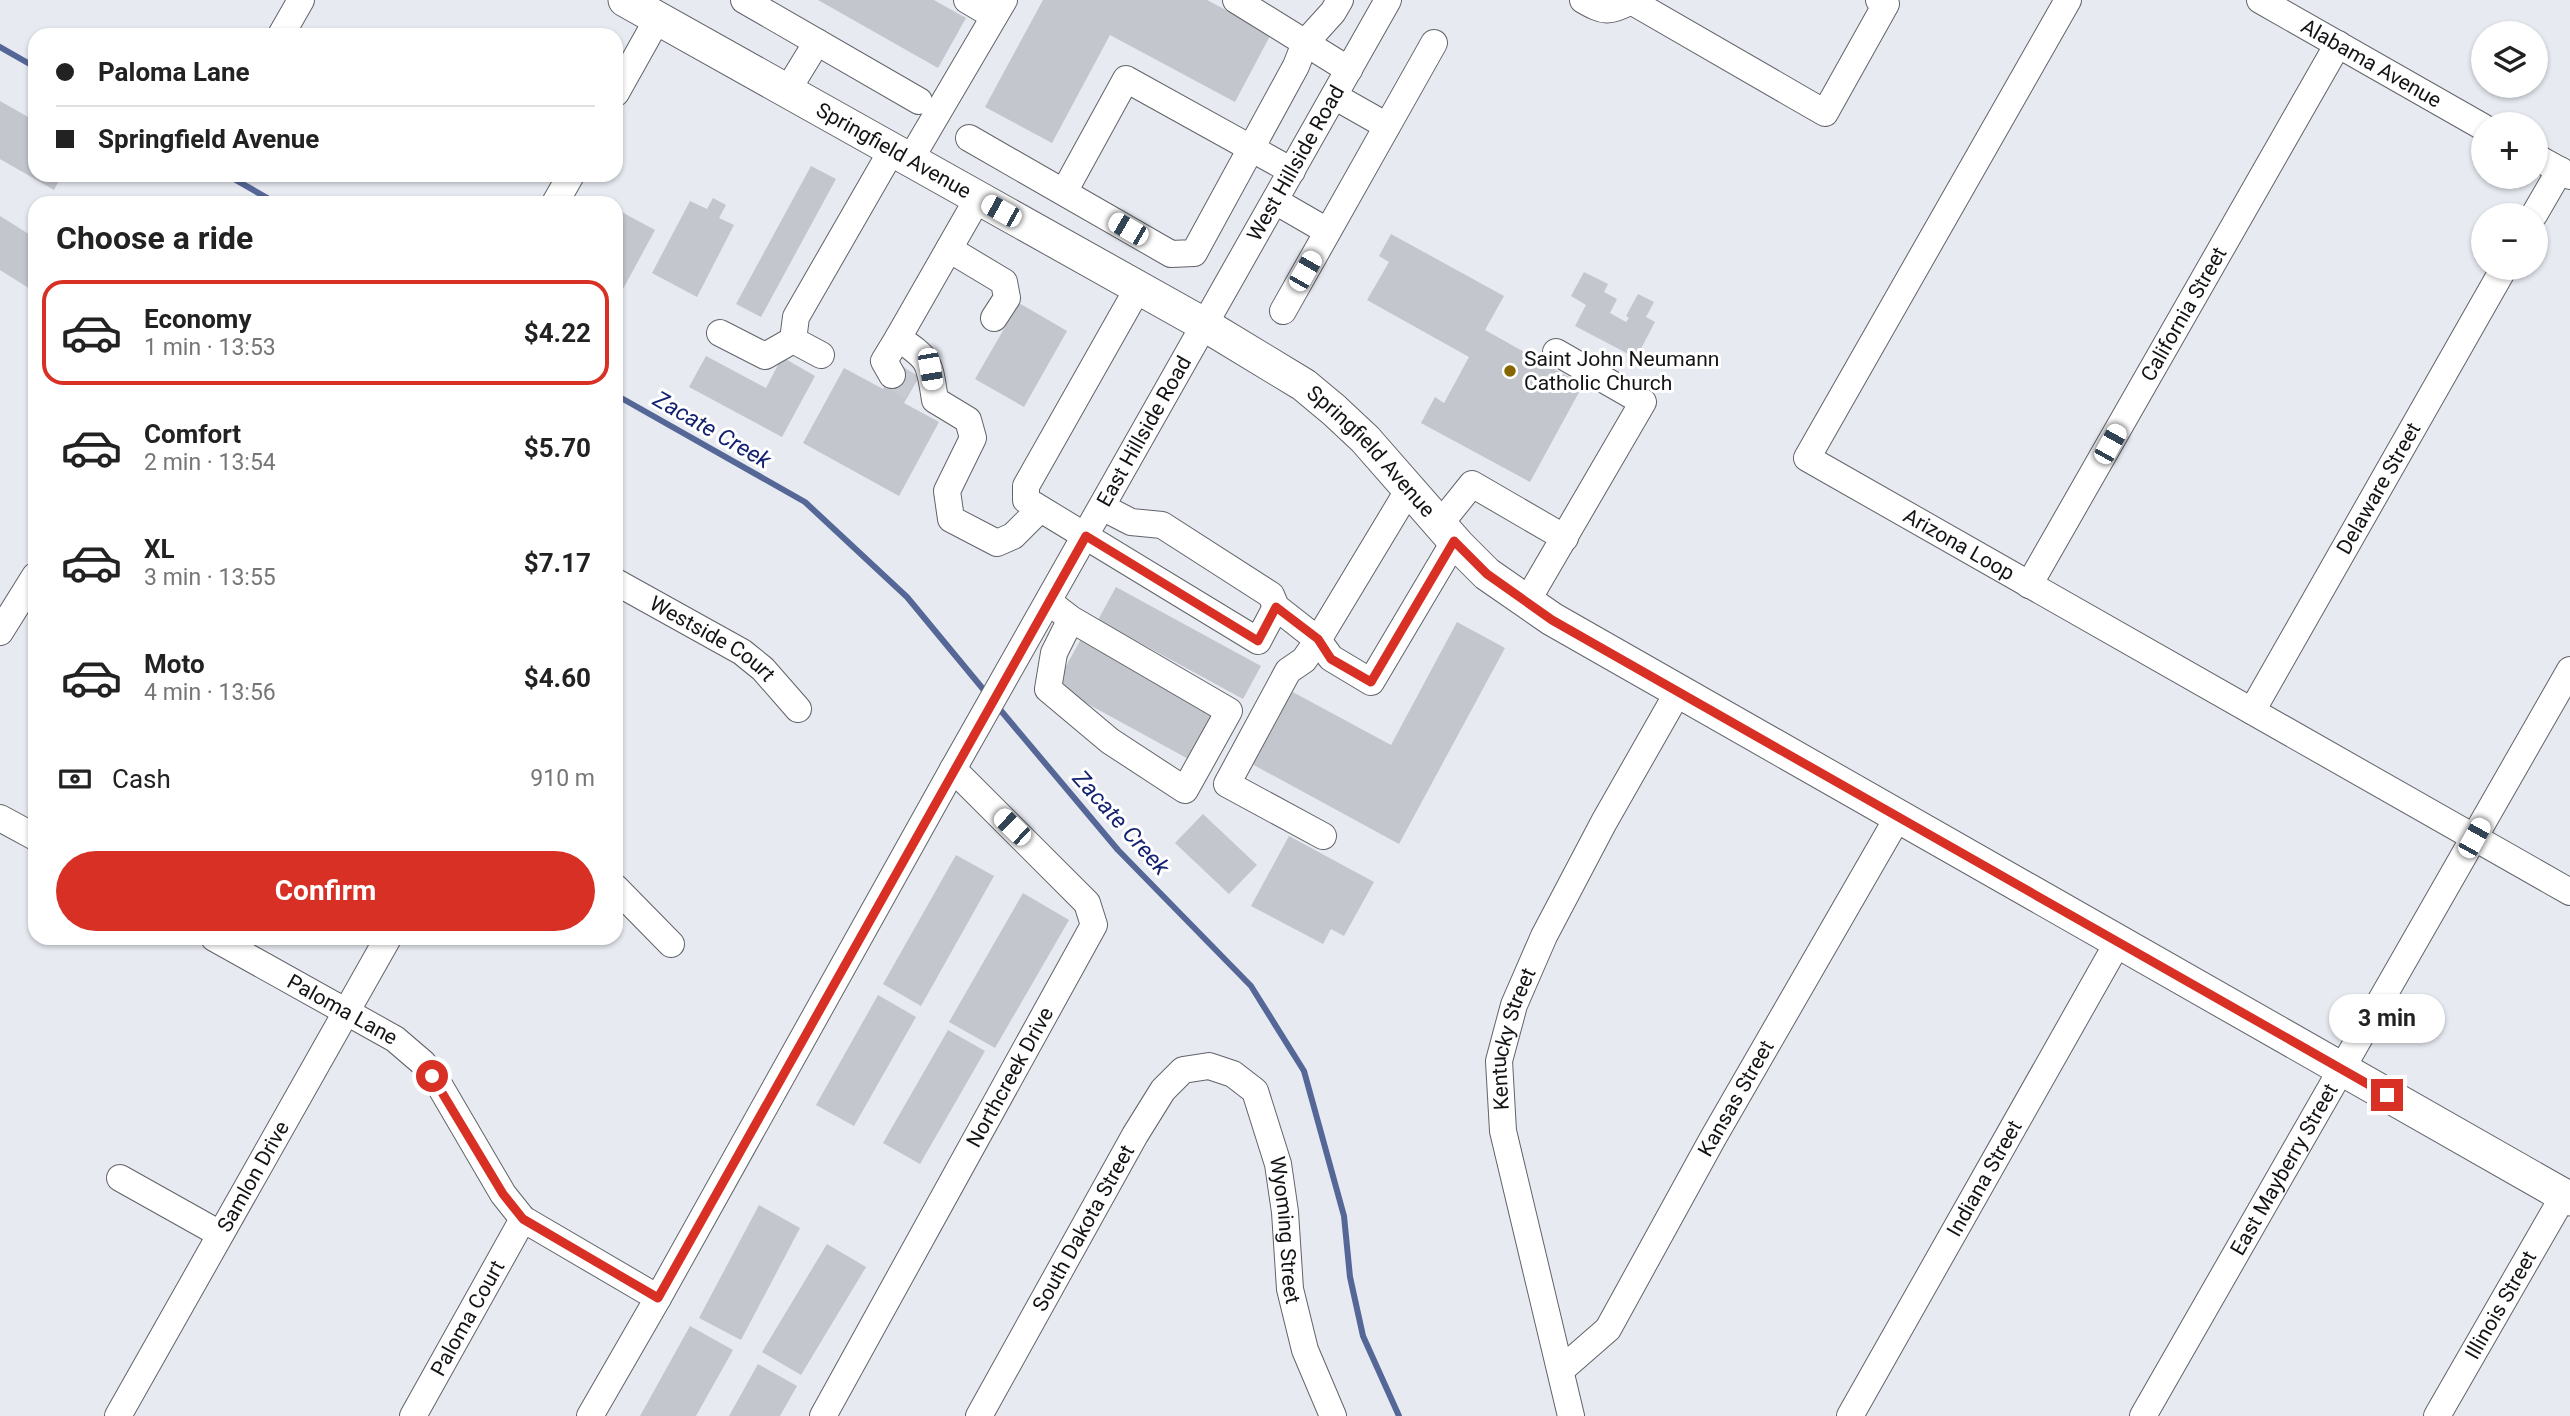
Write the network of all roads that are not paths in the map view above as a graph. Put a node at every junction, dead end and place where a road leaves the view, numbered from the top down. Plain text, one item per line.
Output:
1 (301, 0) edge
2 (625, 0) edge
3 (744, 0) edge
4 (967, 0) edge
5 (1236, 0) edge
6 (1340, 0) edge
7 (1388, 0) edge
8 (1583, 0) edge
9 (1879, 0) edge
10 (2068, 0) edge
11 (2260, 0) edge
12 (1631, 1) edge
13 (999, 8) edge
14 (657, 18) junction
15 (285, 28) edge
16 (817, 42) junction
17 (1305, 43) junction
18 (1434, 44) dead end
19 (2338, 44) junction
20 (1349, 69) junction
21 (623, 80) edge
22 (787, 91) junction
23 (1334, 96) junction
24 (919, 101) dead end
25 (2471, 120) edge
26 (1387, 127) junction
27 (969, 138) dead end
28 (1252, 147) junction
29 (901, 155) junction
30 (2548, 164) edge
31 (1292, 171) junction
32 (2565, 173) edge
33 (1064, 192) junction
34 (978, 198) junction
35 (1275, 201) junction
36 (2543, 203) edge
37 (1327, 231) junction
38 (949, 249) junction
39 (2497, 280) edge
40 (1138, 288) junction
41 (1283, 311) dead end
42 (994, 318) dead end
43 (1205, 325) junction
44 (720, 334) dead end
45 (898, 338) junction
46 (793, 340) junction
47 (1556, 352) dead end
48 (821, 355) dead end
49 (913, 388) junction
50 (1409, 489) junction
51 (1102, 507) junction
52 (1040, 509) junction
53 (1447, 533) junction
54 (1086, 536) junction
55 (1565, 538) junction
56 (2029, 585) junction
57 (623, 586) edge
58 (28, 587) edge
59 (1049, 602) junction
60 (1526, 603) junction
61 (1276, 607) junction
62 (1071, 620) junction
63 (0, 632) edge
64 (1318, 639) junction
65 (2570, 670) edge
66 (1678, 692) junction
67 (798, 709) dead end
68 (2252, 711) junction
69 (953, 769) junction
70 (1898, 817) junction
71 (0, 818) edge
72 (28, 833) edge
73 (1323, 836) dead end
74 (2474, 838) junction
75 (2570, 892) edge
76 (623, 895) edge
77 (2118, 942) junction
78 (671, 944) dead end
79 (226, 945) edge
80 (384, 945) edge
81 (346, 1012) junction
82 (1209, 1066) joint
83 (2343, 1070) junction
84 (120, 1178) dead end
85 (2567, 1197) edge
86 (523, 1219) junction
87 (220, 1234) junction
88 (658, 1298) junction
89 (1561, 1370) junction
90 (118, 1416) edge
91 (413, 1416) edge
92 (590, 1416) edge
93 (823, 1416) edge
94 (979, 1416) edge
95 (1333, 1416) edge
96 (1571, 1416) edge
97 (1850, 1416) edge
98 (2143, 1416) edge
99 (2437, 1416) edge

1 - 15 street
2 - 14 main road, Springfield Avenue
3 - 16 street
4 - 13 street
5 - 17 street
6 - 17 street
7 - 20 street, West Hillside Road
8 - 12 street
9 - 12 street
10 - 56 street, Arizona Loop
11 - 19 street, Alabama Avenue
13 - 29 street
14 - 21 street
14 - 22 main road, Springfield Avenue
16 - 22 street
16 - 24 street
17 - 20 street
17 - 28 street
18 - 26 street
19 - 25 street, Alabama Avenue
19 - 56 street, California Street
20 - 23 street, West Hillside Road
22 - 29 main road, Springfield Avenue
23 - 26 street
23 - 31 street, West Hillside Road
26 - 37 street
27 - 33 street
28 - 31 street
28 - 33 street
28 - 33 street
29 - 34 main road, Springfield Avenue
29 - 46 street
30 - 32 street
31 - 35 street, West Hillside Road
32 - 36 street
34 - 38 street
34 - 40 main road, Springfield Avenue
35 - 37 street
35 - 43 street, West Hillside Road
37 - 41 street
38 - 42 street
38 - 45 street
39 - 68 street, Delaware Street
40 - 43 main road, Springfield Avenue
40 - 52 street
43 - 50 main road, Springfield Avenue
43 - 51 street, East Hillside Road
44 - 46 street
45 - 49 street
45 - 49 street
46 - 48 street
47 - 55 street
49 - 52 street
50 - 53 main road, Springfield Avenue
50 - 64 street
51 - 54 street, East Hillside Road
51 - 61 street
52 - 54 street
53 - 55 street
53 - 60 main road, Springfield Avenue
53 - 64 street
54 - 59 street, East Hillside Road
54 - 61 street
55 - 60 street
56 - 68 street, Arizona Loop
57 - 67 street, Westside Court
58 - 63 street
59 - 62 street
59 - 69 street, East Hillside Road
60 - 66 main road, Springfield Avenue
61 - 64 street
62 - 62 street
64 - 73 street
65 - 74 street, East Mayberry Street
66 - 70 main road, Springfield Avenue
66 - 89 street, Kentucky Street
68 - 74 street, Arizona Loop
69 - 88 street, East Hillside Road
69 - 93 street, Northcreek Drive
70 - 77 main road, Springfield Avenue
70 - 89 street, Kansas Street
71 - 72 street
74 - 75 street, Arizona Loop
74 - 83 street, East Mayberry Street
76 - 78 street
77 - 83 main road, Springfield Avenue
77 - 97 street, Indiana Street
79 - 81 street, Paloma Lane
80 - 81 street, Samlon Drive
81 - 86 street, Paloma Lane
81 - 87 street, Samlon Drive
82 - 94 street, South Dakota Street
82 - 95 street, Wyoming Street
83 - 85 main road, Springfield Avenue
83 - 98 street, East Mayberry Street
84 - 87 street
85 - 99 street, Illinois Street
86 - 88 street, Paloma Lane
86 - 91 street, Paloma Court
87 - 90 street, Samlon Drive
88 - 92 street, East Hillside Road
89 - 96 street, Kentucky Street

